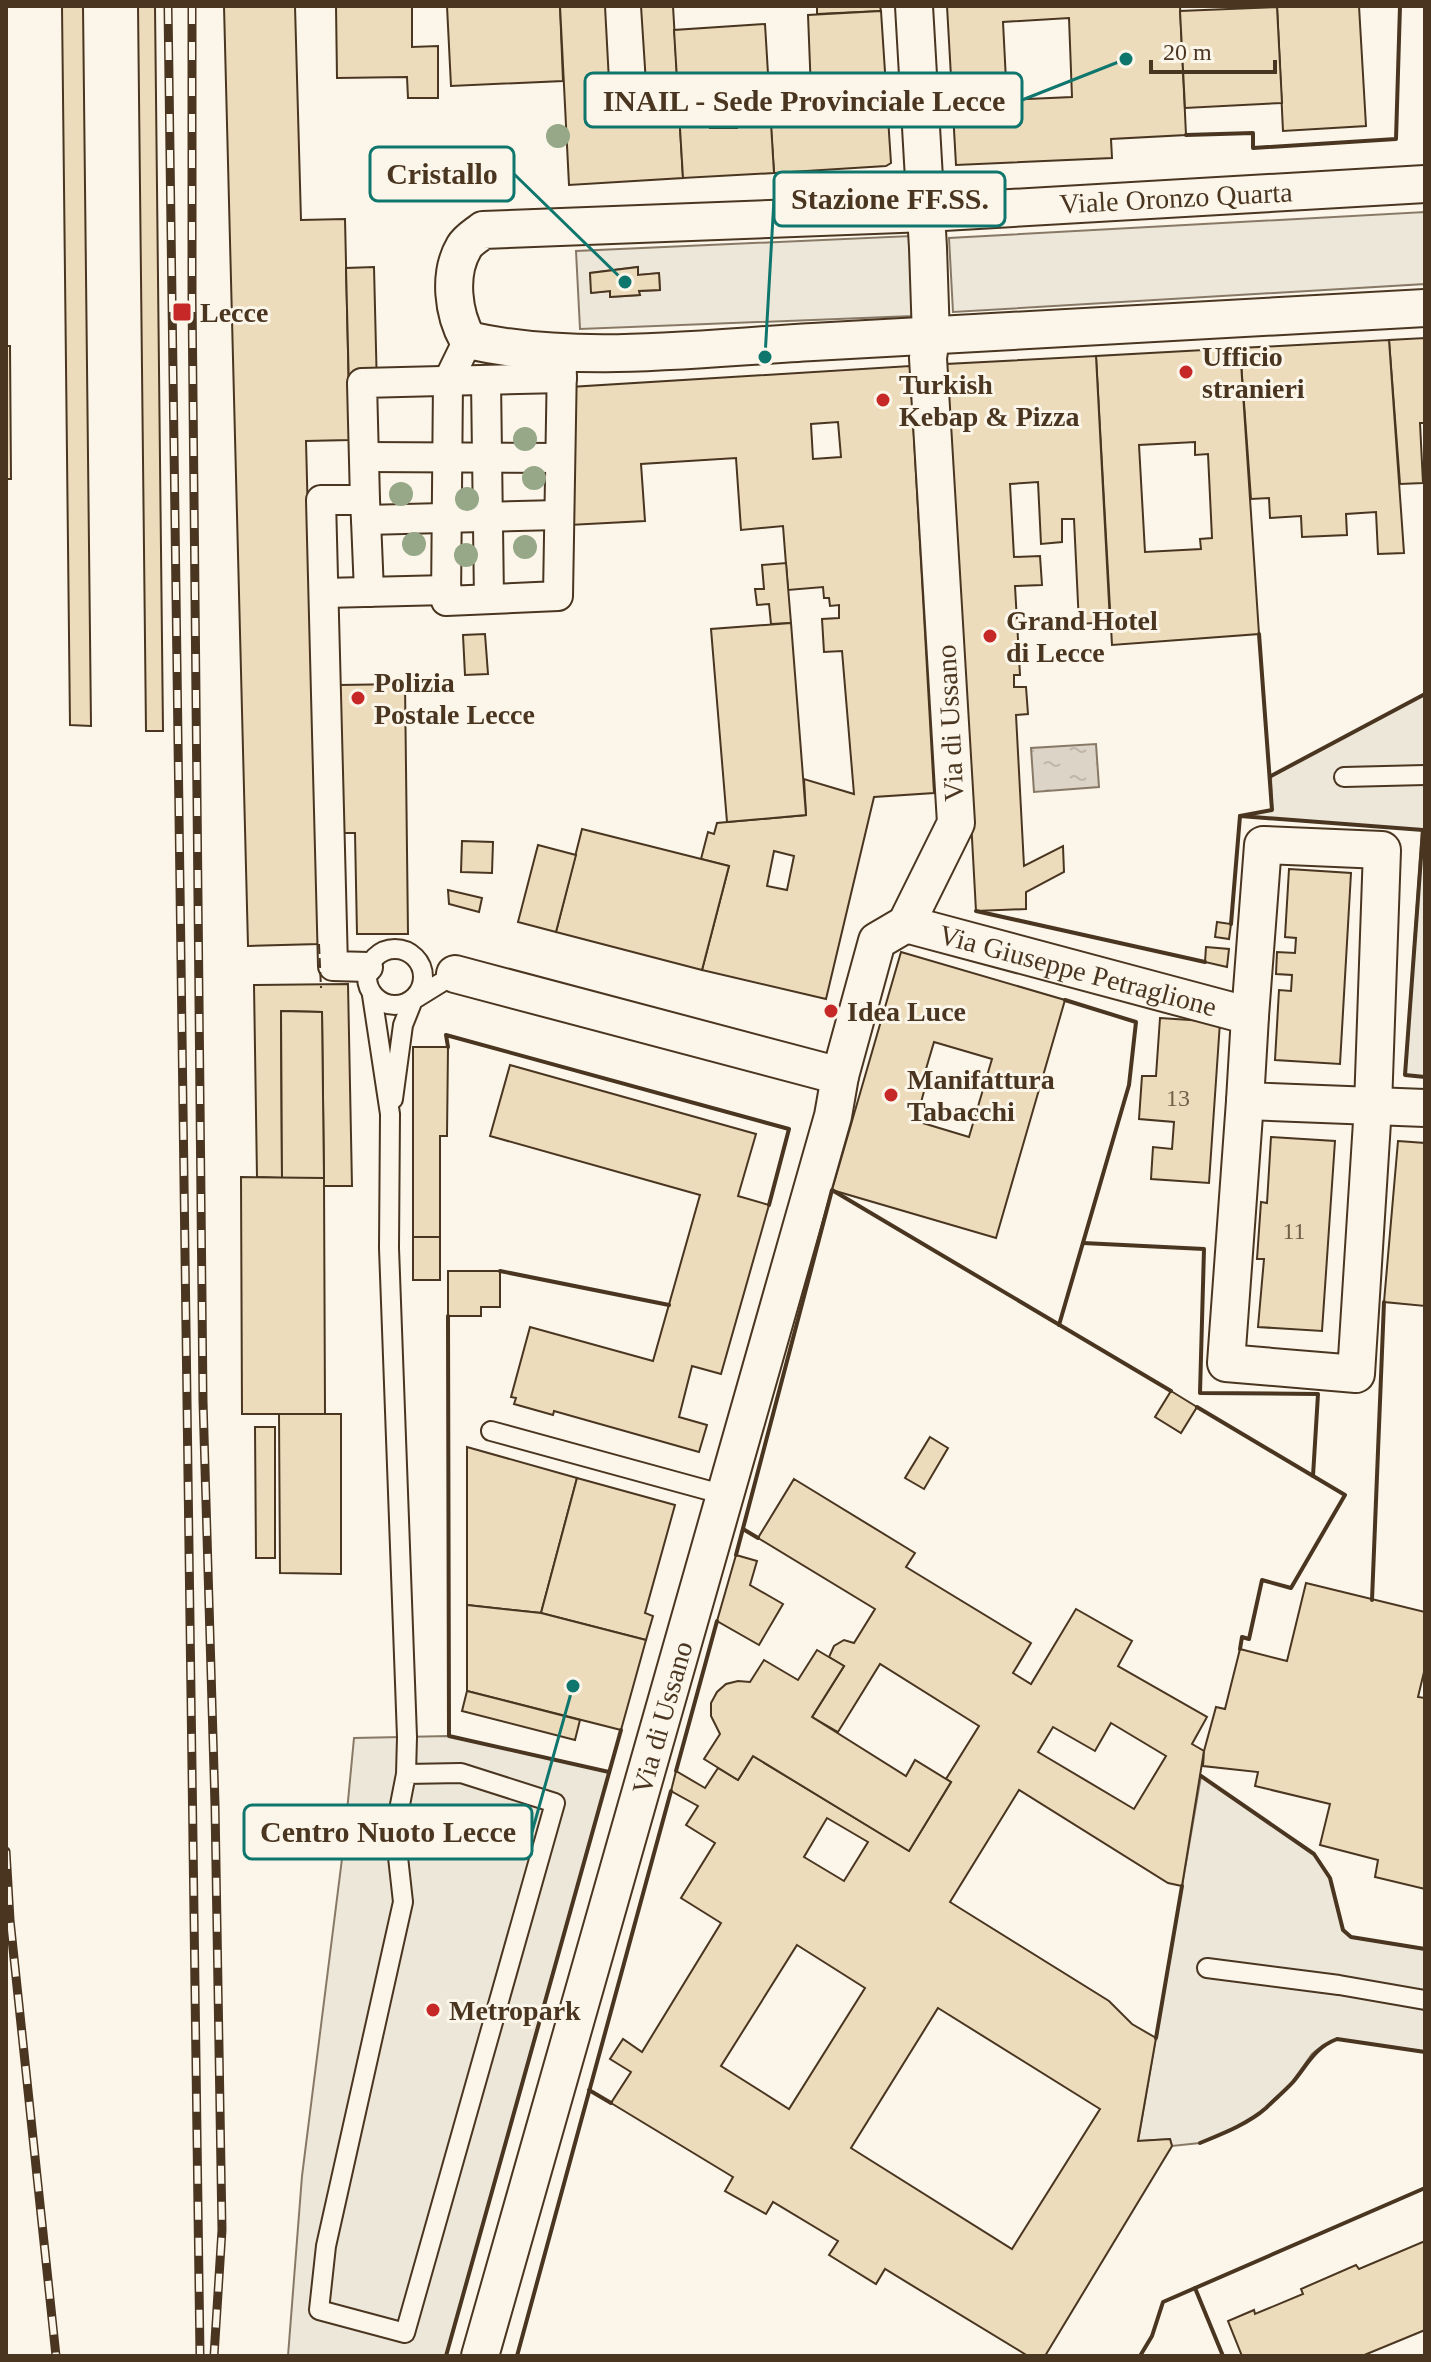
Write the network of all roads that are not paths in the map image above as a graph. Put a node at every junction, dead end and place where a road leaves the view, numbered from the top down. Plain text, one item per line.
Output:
1 (914, 6) edge
2 (1425, 184) edge
3 (926, 213) junction
4 (1425, 308) edge
5 (931, 337) junction
6 (468, 340) junction
7 (570, 361) junction
8 (448, 381) junction
9 (486, 381) junction
10 (365, 457) junction
11 (448, 457) junction
12 (486, 458) junction
13 (560, 458) junction
14 (366, 510) junction
15 (559, 515) junction
16 (487, 517) junction
17 (447, 518) junction
18 (447, 590) junction
19 (369, 592) junction
20 (324, 593) junction
21 (489, 599) junction
22 (1425, 775) edge
23 (1344, 777) dead end
24 (906, 924) junction
25 (417, 960) junction
26 (368, 967) junction
27 (455, 974) junction
28 (372, 995) junction
29 (413, 1000) junction
30 (1250, 1016) junction
31 (840, 1076) junction
32 (1245, 1101) junction
33 (1373, 1106) junction
34 (1425, 1108) edge
35 (390, 1114) junction
36 (491, 1431) dead end
37 (725, 1495) junction
38 (406, 1774) junction
39 (1207, 1968) dead end
40 (1425, 2000) edge
41 (480, 2356) edge

1 - 3 street
2 - 3 street, Viale Oronzo Quarta
3 - 5 street
3 - 6 street, Viale Oronzo Quarta
4 - 5 street
5 - 7 street
5 - 24 street, Via di Ussano
6 - 7 street
6 - 8 street
7 - 9 street
7 - 13 street
8 - 9 street
8 - 10 street
8 - 11 street
9 - 12 street
10 - 11 street
10 - 14 street
11 - 12 street
11 - 17 street
12 - 13 street
12 - 16 street
13 - 15 street
14 - 17 street
14 - 19 street
14 - 20 street
15 - 16 street
15 - 21 street
16 - 17 street
16 - 21 street
17 - 18 street
18 - 19 street
18 - 21 street
19 - 20 street
20 - 26 street
22 - 23 lane
24 - 30 street, Via Giuseppe Petraglione
24 - 31 street, Via di Ussano
25 - 26 lane
25 - 27 lane
25 - 29 lane
26 - 28 lane
27 - 29 lane
27 - 31 street
28 - 29 lane
28 - 35 lane
29 - 35 lane
30 - 32 street, Via Giuseppe Petraglione
30 - 33 street, Via Giuseppe Petraglione
31 - 37 street, Via di Ussano
32 - 33 street
32 - 33 street, Via Giuseppe Petraglione
33 - 34 street
35 - 38 lane
36 - 37 lane
37 - 41 street, Via di Ussano
38 - 38 lane
39 - 40 lane

